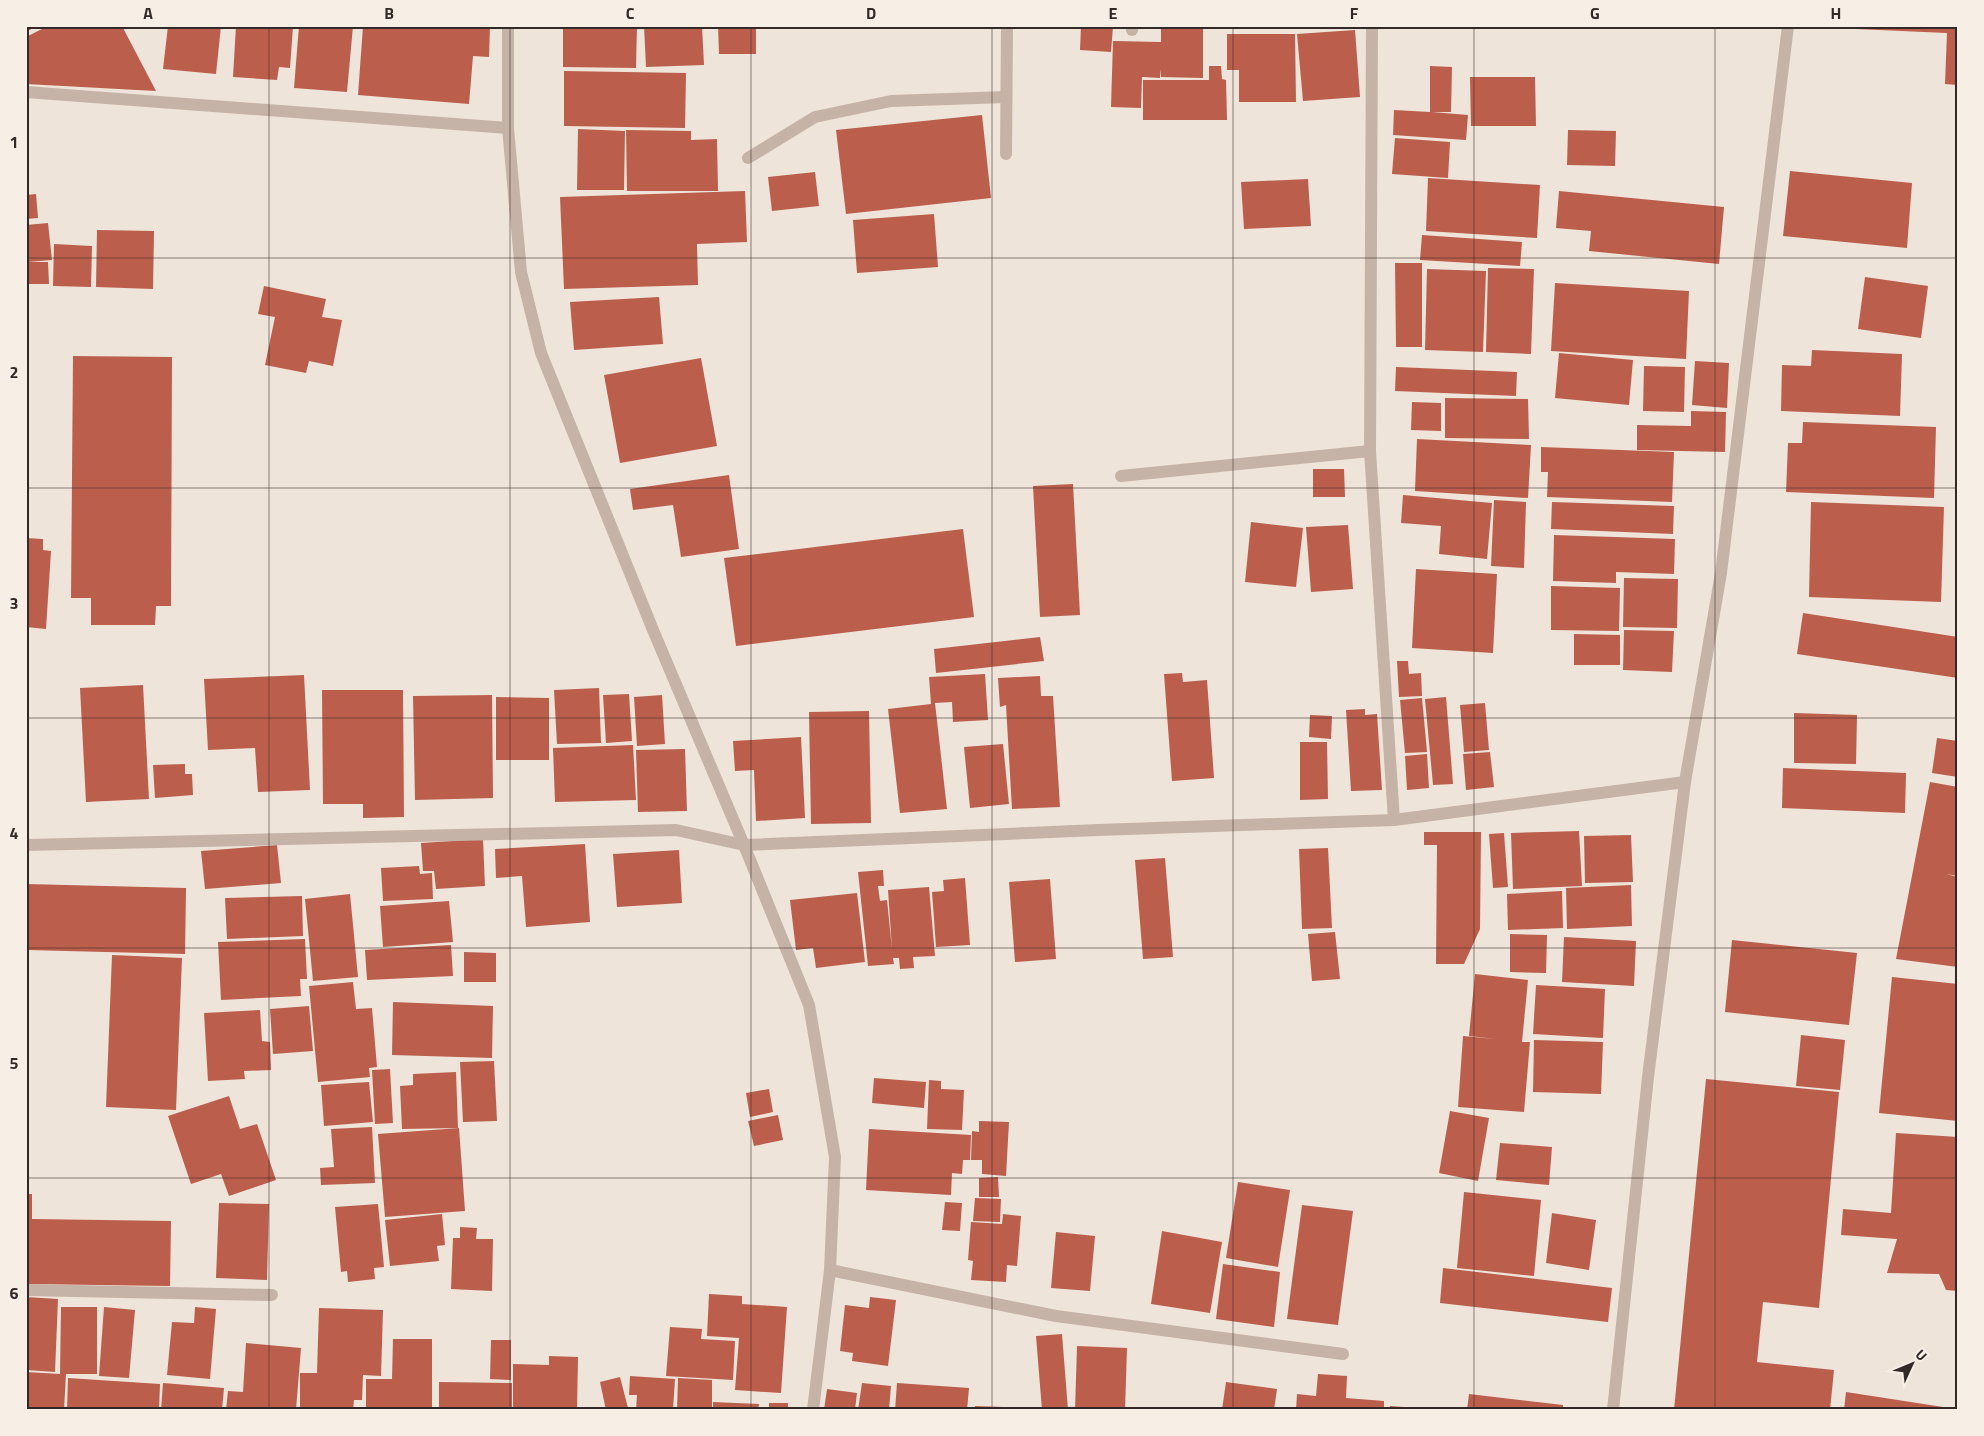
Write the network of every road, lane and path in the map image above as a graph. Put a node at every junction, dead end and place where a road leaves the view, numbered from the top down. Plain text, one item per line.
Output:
1 (508, 26) edge
2 (1007, 26) edge
3 (1372, 26) edge
4 (1788, 26) edge
5 (26, 92) edge
6 (1006, 97) junction
7 (508, 128) junction
8 (1006, 154) dead end
9 (748, 158) dead end
10 (1370, 451) junction
11 (1121, 476) dead end
12 (1684, 782) junction
13 (1394, 820) junction
14 (26, 845) edge
15 (744, 845) junction
16 (830, 1270) junction
17 (26, 1290) edge
18 (272, 1295) dead end
19 (1343, 1354) dead end
20 (813, 1410) edge
21 (1613, 1410) edge

1 - 7 street
2 - 6 street
3 - 10 street
4 - 12 street
5 - 7 street
6 - 8 street
6 - 9 street
7 - 15 street
10 - 11 street
10 - 13 street
12 - 13 street
12 - 21 street
13 - 15 street
14 - 15 street
15 - 16 street
16 - 19 street
16 - 20 street
17 - 18 street

